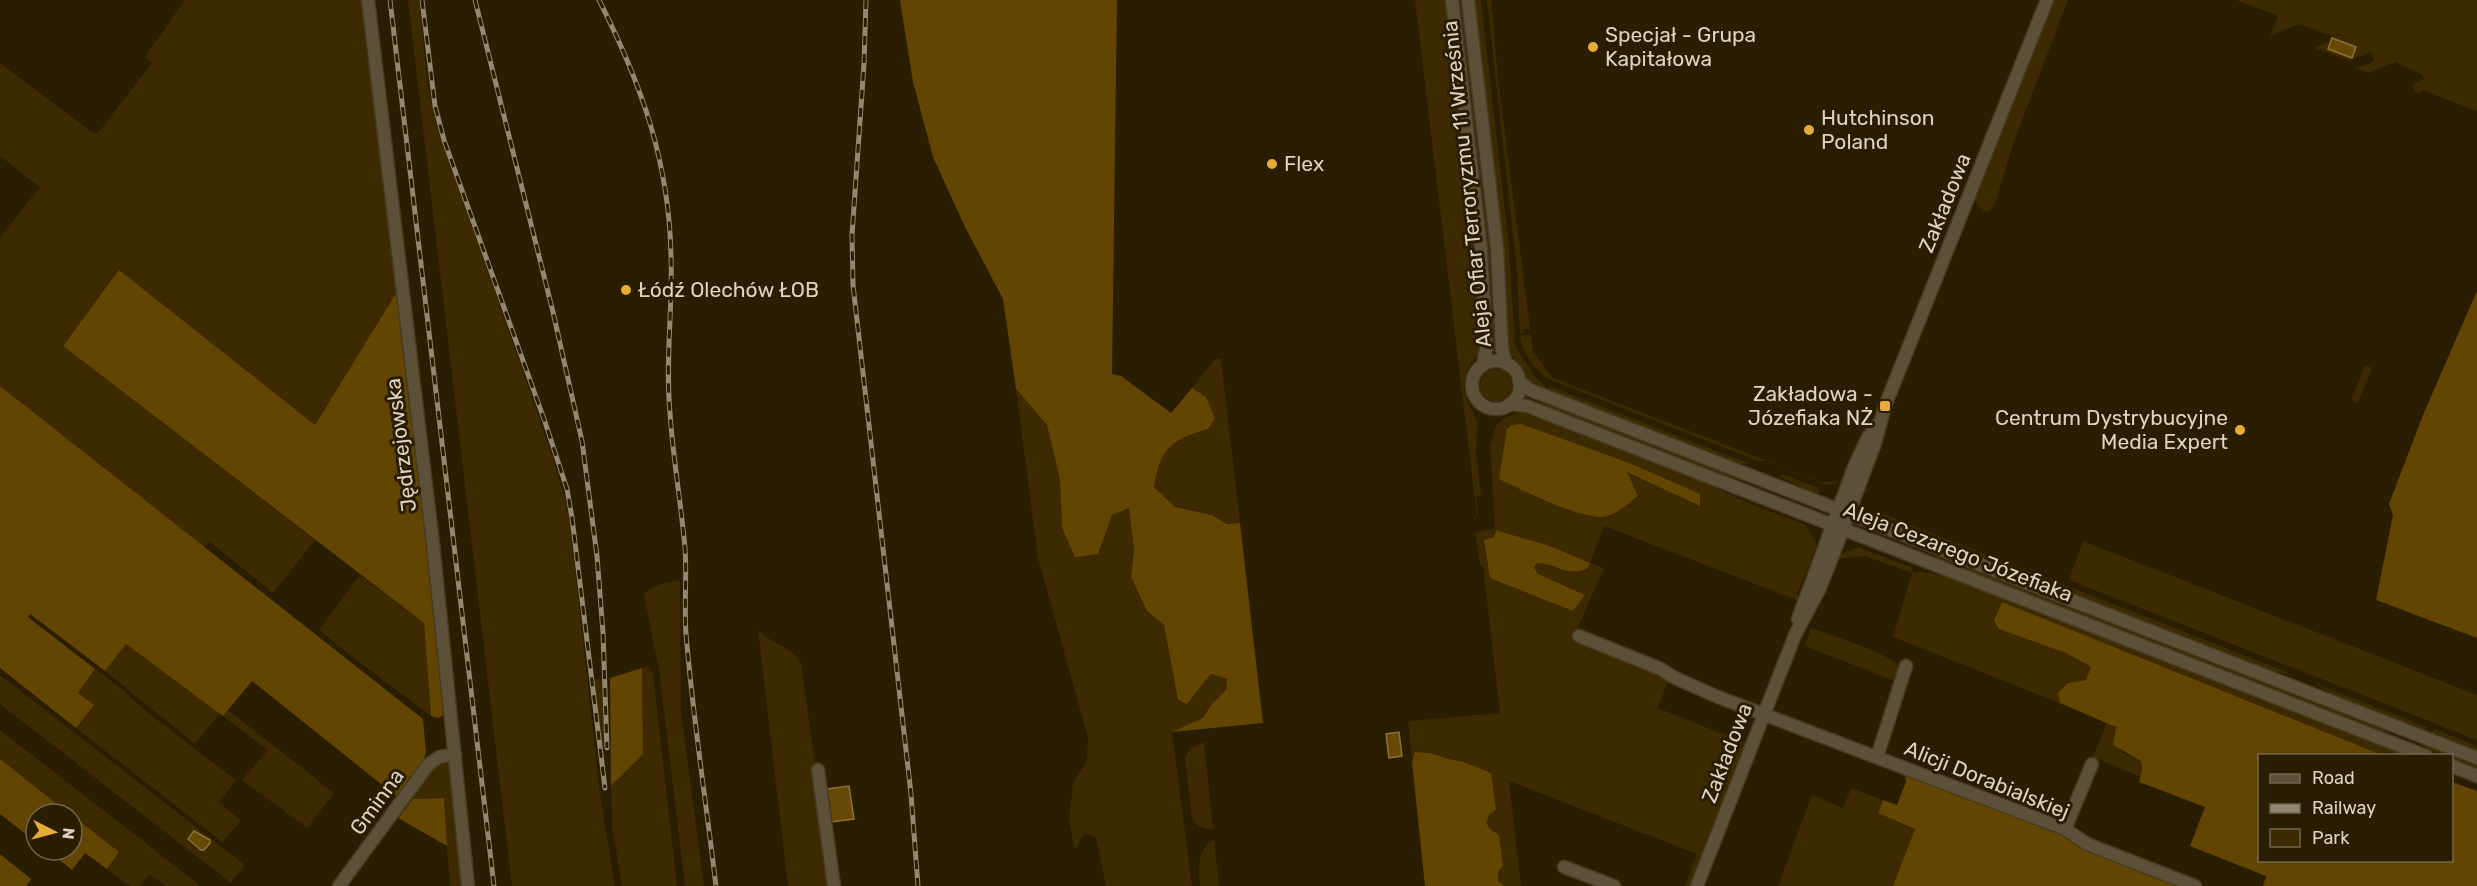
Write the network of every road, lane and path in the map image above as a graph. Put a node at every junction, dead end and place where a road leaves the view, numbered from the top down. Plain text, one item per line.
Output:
1 (368, 0) edge
2 (1452, 0) edge
3 (1468, 0) edge
4 (2047, 0) edge
5 (1506, 364) junction
6 (1483, 365) junction
7 (1519, 381) junction
8 (1510, 404) junction
9 (1843, 512) junction
10 (1838, 526) junction
11 (1578, 636) dead end
12 (1906, 666) dead end
13 (1763, 714) junction
14 (2396, 727) junction
15 (2390, 742) junction
16 (455, 754) junction
17 (2421, 754) edge
18 (1877, 757) junction
19 (2477, 758) edge
20 (2092, 764) dead end
21 (2453, 767) edge
22 (818, 770) dead end
23 (2477, 776) edge
24 (2065, 829) junction
25 (1564, 867) dead end
26 (339, 886) edge
27 (468, 886) edge
28 (834, 886) edge
29 (1614, 886) edge
30 (1696, 886) edge
31 (2195, 886) edge

1 - 16 street, Jędrzejowska
2 - 6 street, Aleja Ofiar Terroryzmu 11 Września
3 - 5 street, Aleja Ofiar Terroryzmu 11 Września
4 - 9 street, Zakładowa
5 - 6 street
5 - 7 street
6 - 8 street
7 - 8 street
7 - 9 street, Aleja Cezarego Józefiaka
8 - 10 street, Aleja Cezarego Józefiaka
9 - 10 street, Zakładowa
9 - 14 street, Aleja Cezarego Józefiaka
10 - 13 street, Zakładowa
10 - 15 street, Aleja Cezarego Józefiaka
11 - 13 street, Alicji Dorabialskiej
12 - 18 street
13 - 18 street, Alicji Dorabialskiej
13 - 30 street, Zakładowa
14 - 15 street
14 - 19 street, Aleja Cezarego Józefiaka
15 - 17 street, Aleja Cezarego Józefiaka
16 - 26 street, Gminna
16 - 27 street, Jędrzejowska
18 - 24 street, Alicji Dorabialskiej
20 - 24 street
21 - 23 street
22 - 28 street
24 - 31 street, Alicji Dorabialskiej
25 - 29 street

